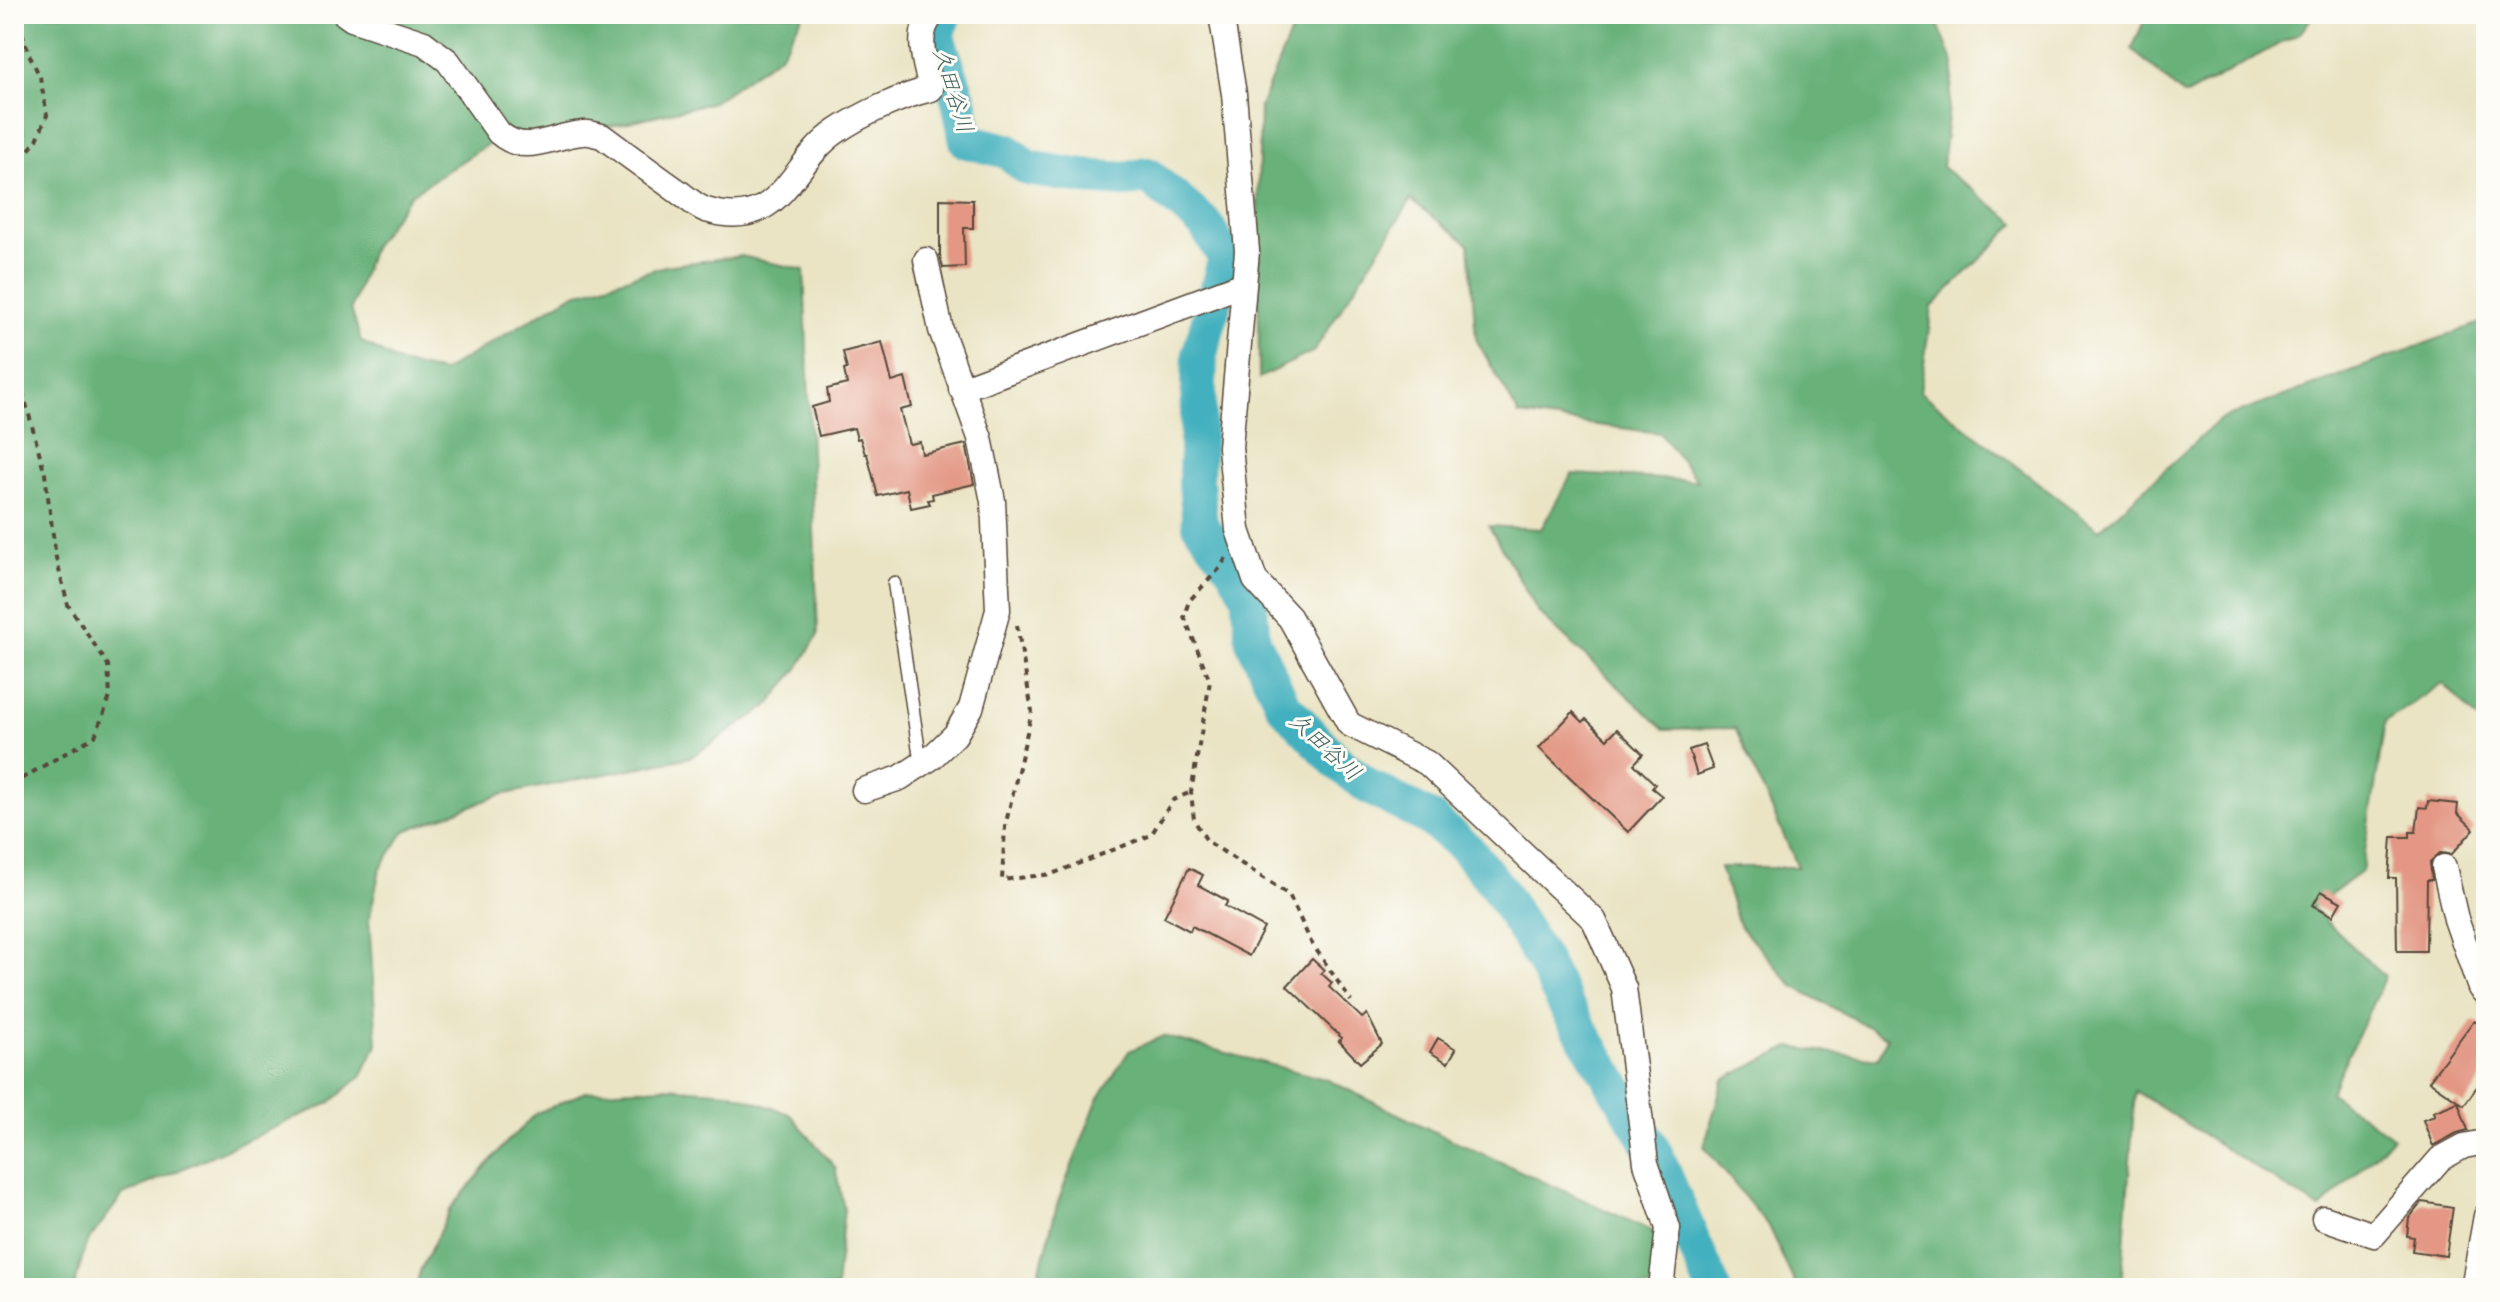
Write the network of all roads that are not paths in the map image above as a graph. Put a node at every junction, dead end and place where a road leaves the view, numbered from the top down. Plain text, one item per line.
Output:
1 (345, 14) edge
2 (933, 14) edge
3 (1221, 14) edge
4 (926, 260) dead end
5 (1235, 286) junction
6 (961, 389) junction
7 (894, 583) dead end
8 (921, 765) junction
9 (864, 790) dead end
10 (2444, 867) dead end
11 (2486, 994) edge
12 (2486, 1129) edge
13 (2485, 1142) edge
14 (2486, 1149) edge
15 (2486, 1216) edge
16 (2324, 1218) dead end
17 (1661, 1288) edge
18 (2473, 1288) edge

1 - 2 street
3 - 5 street
4 - 6 street
5 - 6 street
5 - 17 street
6 - 8 street
7 - 8 lane
8 - 9 street
10 - 11 street
12 - 13 street
13 - 14 street
13 - 16 street
15 - 18 street

